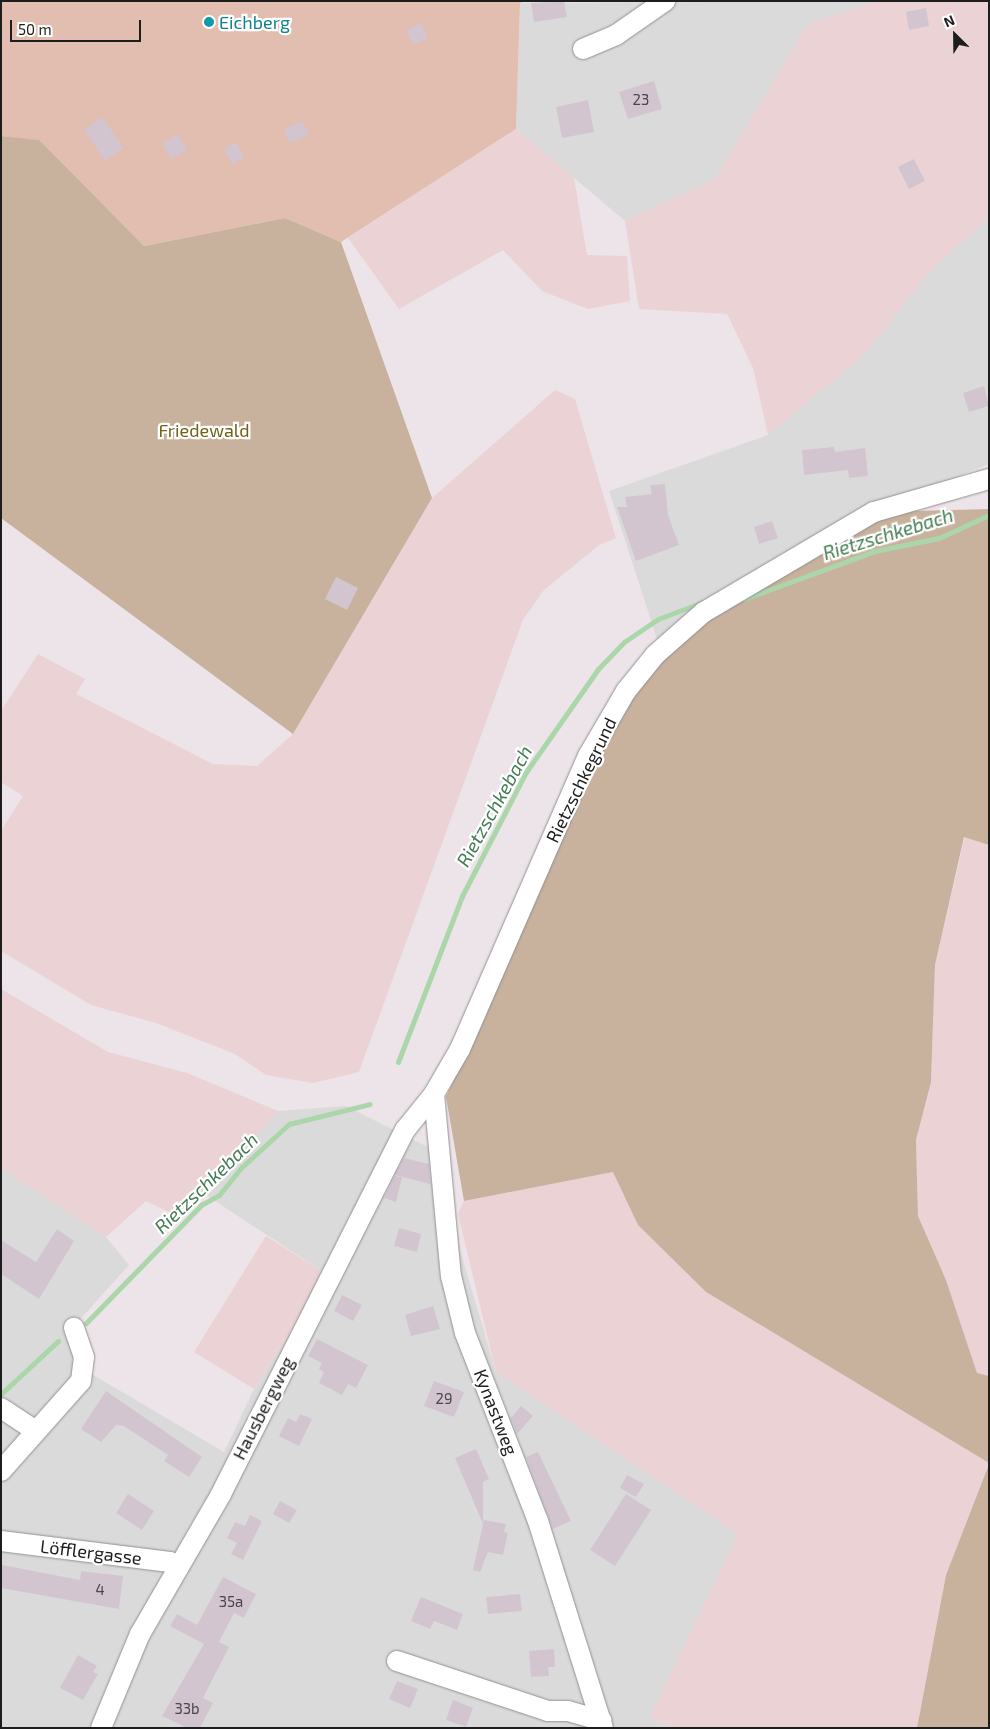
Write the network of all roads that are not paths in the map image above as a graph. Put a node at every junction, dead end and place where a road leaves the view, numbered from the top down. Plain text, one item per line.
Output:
1 (665, 1) edge
2 (583, 49) dead end
3 (989, 479) edge
4 (434, 1094) junction
5 (74, 1328) dead end
6 (1, 1408) edge
7 (36, 1431) junction
8 (1, 1471) edge
9 (1, 1541) edge
10 (179, 1567) junction
11 (397, 1661) dead end
12 (602, 1724) edge
13 (101, 1728) edge

1 - 2 street
3 - 4 street, Rietzschkegrund
4 - 10 street, Hausbergweg
4 - 12 street, Kynastweg
5 - 7 street
6 - 7 street
7 - 8 street
9 - 10 street, Löfflergasse
10 - 13 street, Hausbergweg
11 - 12 street, Kynastweg

